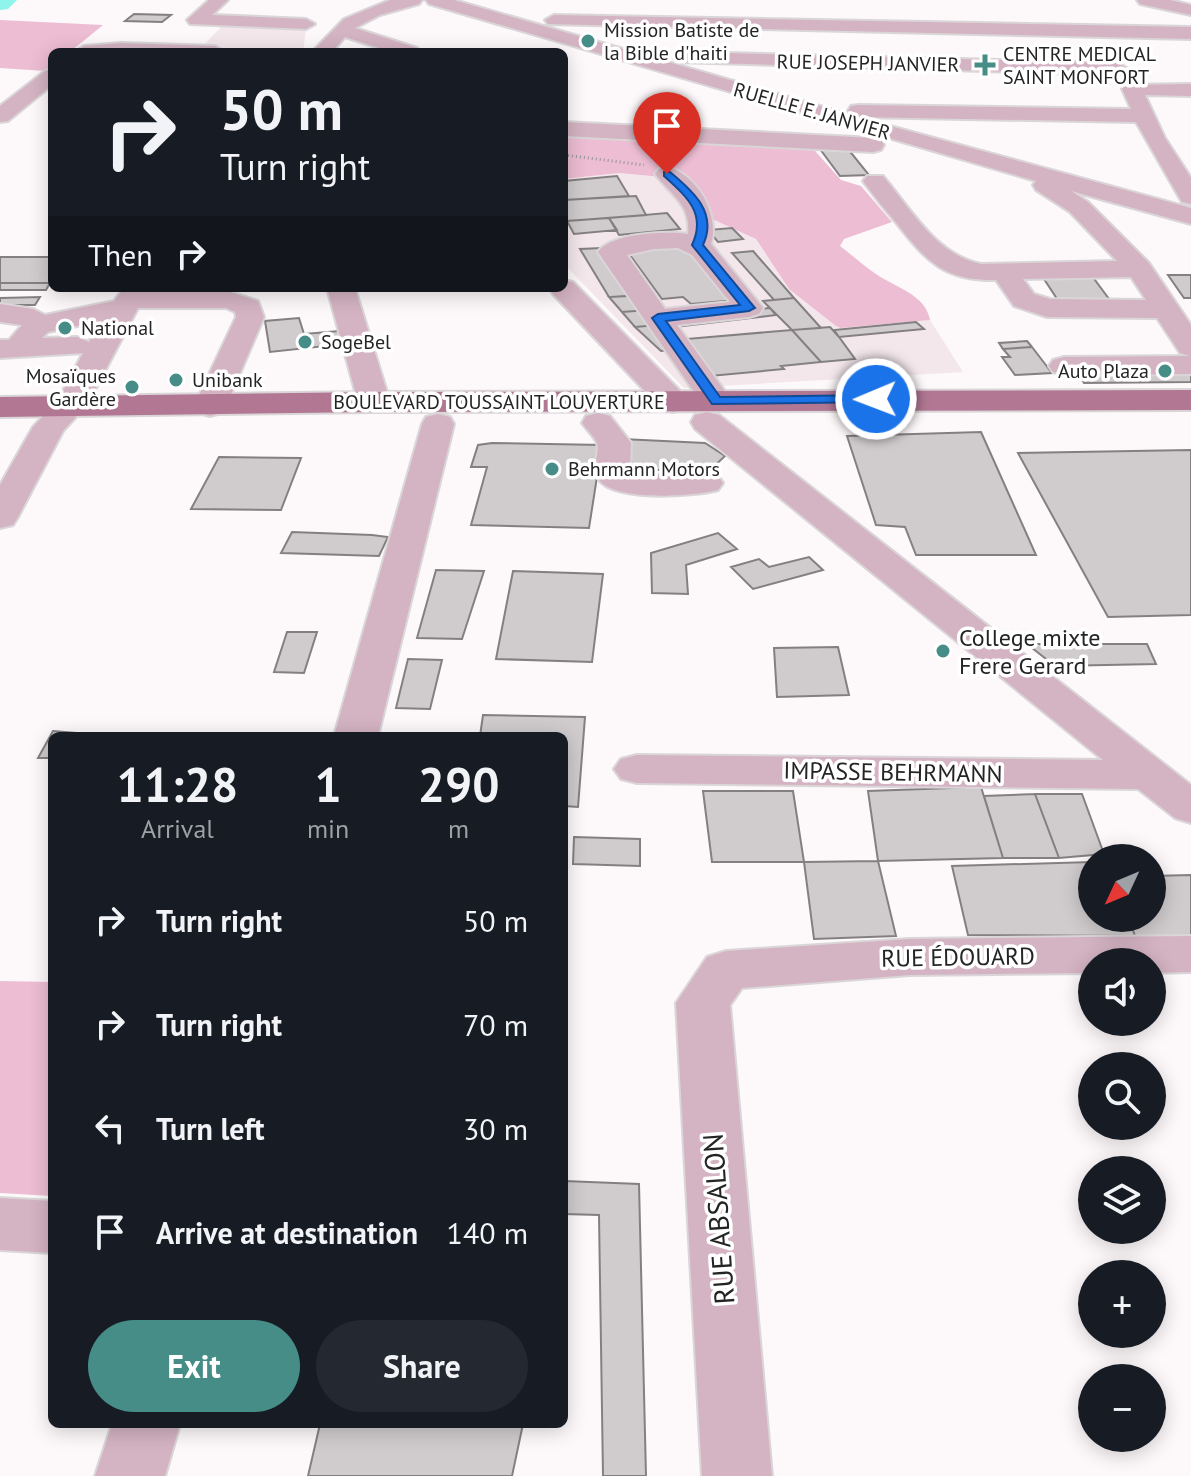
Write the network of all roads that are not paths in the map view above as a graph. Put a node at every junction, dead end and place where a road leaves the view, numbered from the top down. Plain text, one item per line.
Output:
1 (219, 0) edge
2 (413, 0) edge
3 (435, 0) edge
4 (595, 0) edge
5 (1146, 0) edge
6 (289, 8) dead end
7 (834, 9) dead end
8 (1191, 10) edge
9 (514, 17) junction
10 (594, 21) junction
11 (247, 22) junction
12 (308, 26) junction
13 (862, 26) junction
14 (346, 29) junction
15 (1095, 31) junction
16 (1191, 33) edge
17 (272, 48) dead end
18 (320, 48) edge
19 (323, 48) edge
20 (399, 48) edge
21 (618, 55) junction
22 (1118, 69) junction
23 (47, 79) edge
24 (14, 82) dead end
25 (1132, 89) junction
26 (1191, 90) edge
27 (579, 107) dead end
28 (37, 111) dead end
29 (824, 112) junction
30 (3, 113) edge
31 (1144, 116) junction
32 (568, 129) edge
33 (654, 132) junction
34 (1154, 138) junction
35 (1179, 139) dead end
36 (943, 149) junction
37 (896, 158) dead end
38 (667, 174) road end
39 (875, 181) dead end
40 (1191, 197) edge
41 (1191, 216) edge
42 (697, 245) junction
43 (1139, 269) junction
44 (1003, 271) junction
45 (342, 292) edge
46 (567, 292) edge
47 (128, 302) edge
48 (1163, 309) junction
49 (0, 313) edge
50 (658, 318) junction
51 (38, 325) junction
52 (79, 346) junction
53 (1191, 347) edge
54 (9, 348) edge
55 (1191, 365) edge
56 (1064, 366) dead end
57 (693, 368) junction
58 (642, 369) junction
59 (1191, 400) edge
60 (374, 402) junction
61 (673, 402) junction
62 (210, 406) junction
63 (712, 412) junction
64 (30, 417) edge
65 (1191, 419) edge
66 (598, 423) junction
67 (438, 424) junction
68 (0, 466) edge
69 (706, 483) dead end
70 (0, 517) edge
71 (357, 732) edge
72 (637, 769) dead end
73 (1149, 775) junction
74 (1191, 808) edge
75 (1191, 954) edge
76 (726, 970) joint
77 (0, 1224) edge
78 (48, 1227) edge
79 (145, 1428) edge
80 (130, 1476) edge
81 (737, 1476) edge

1 - 11 street
2 - 14 street
3 - 9 street, RUELLE E. JANVIER
4 - 10 street
5 - 8 street
6 - 12 street
7 - 13 street
9 - 10 street
9 - 21 street, RUELLE E. JANVIER
10 - 13 street
11 - 12 street
11 - 17 street
12 - 14 street
12 - 18 street
13 - 15 street
14 - 19 street
14 - 20 street
15 - 16 street
15 - 22 street
21 - 22 street, RUE JOSEPH JANVIER
21 - 29 street, RUELLE E. JANVIER
22 - 25 street
23 - 24 street
23 - 30 street
25 - 26 street
25 - 31 street
27 - 33 street
28 - 30 street
29 - 31 street
29 - 36 street, RUELLE E. JANVIER
31 - 34 street
32 - 33 street
33 - 36 street
34 - 35 street
34 - 40 street
36 - 41 street, RUELLE E. JANVIER
37 - 43 street
38 - 42 street
39 - 44 street
42 - 50 street
42 - 50 street
43 - 44 street
43 - 48 street
44 - 48 street
45 - 60 street
46 - 58 street
47 - 51 street
47 - 52 street
47 - 62 street
47 - 64 street
48 - 53 street
49 - 51 street
50 - 57 street
51 - 54 street
52 - 54 street
52 - 64 street
55 - 56 street
57 - 58 street
57 - 63 street
58 - 61 street
59 - 63 main road, BOULEVARD TOUSSAINT LOUVERTURE
60 - 61 main road, BOULEVARD TOUSSAINT LOUVERTURE
60 - 62 main road, BOULEVARD TOUSSAINT LOUVERTURE
61 - 63 main road, BOULEVARD TOUSSAINT LOUVERTURE
62 - 64 main road, BOULEVARD TOUSSAINT LOUVERTURE
63 - 65 main road, BOULEVARD TOUSSAINT LOUVERTURE
63 - 66 main road, BOULEVARD TOUSSAINT LOUVERTURE
63 - 73 street
64 - 67 main road, BOULEVARD TOUSSAINT LOUVERTURE
64 - 68 street
64 - 70 street
66 - 67 main road, BOULEVARD TOUSSAINT LOUVERTURE
66 - 69 street
67 - 71 street
72 - 73 street, IMPASSE BEHRMANN
73 - 74 street
75 - 76 street, RUE ÉDOUARD
76 - 81 street, RUE ABSALON
77 - 78 street
79 - 80 street

